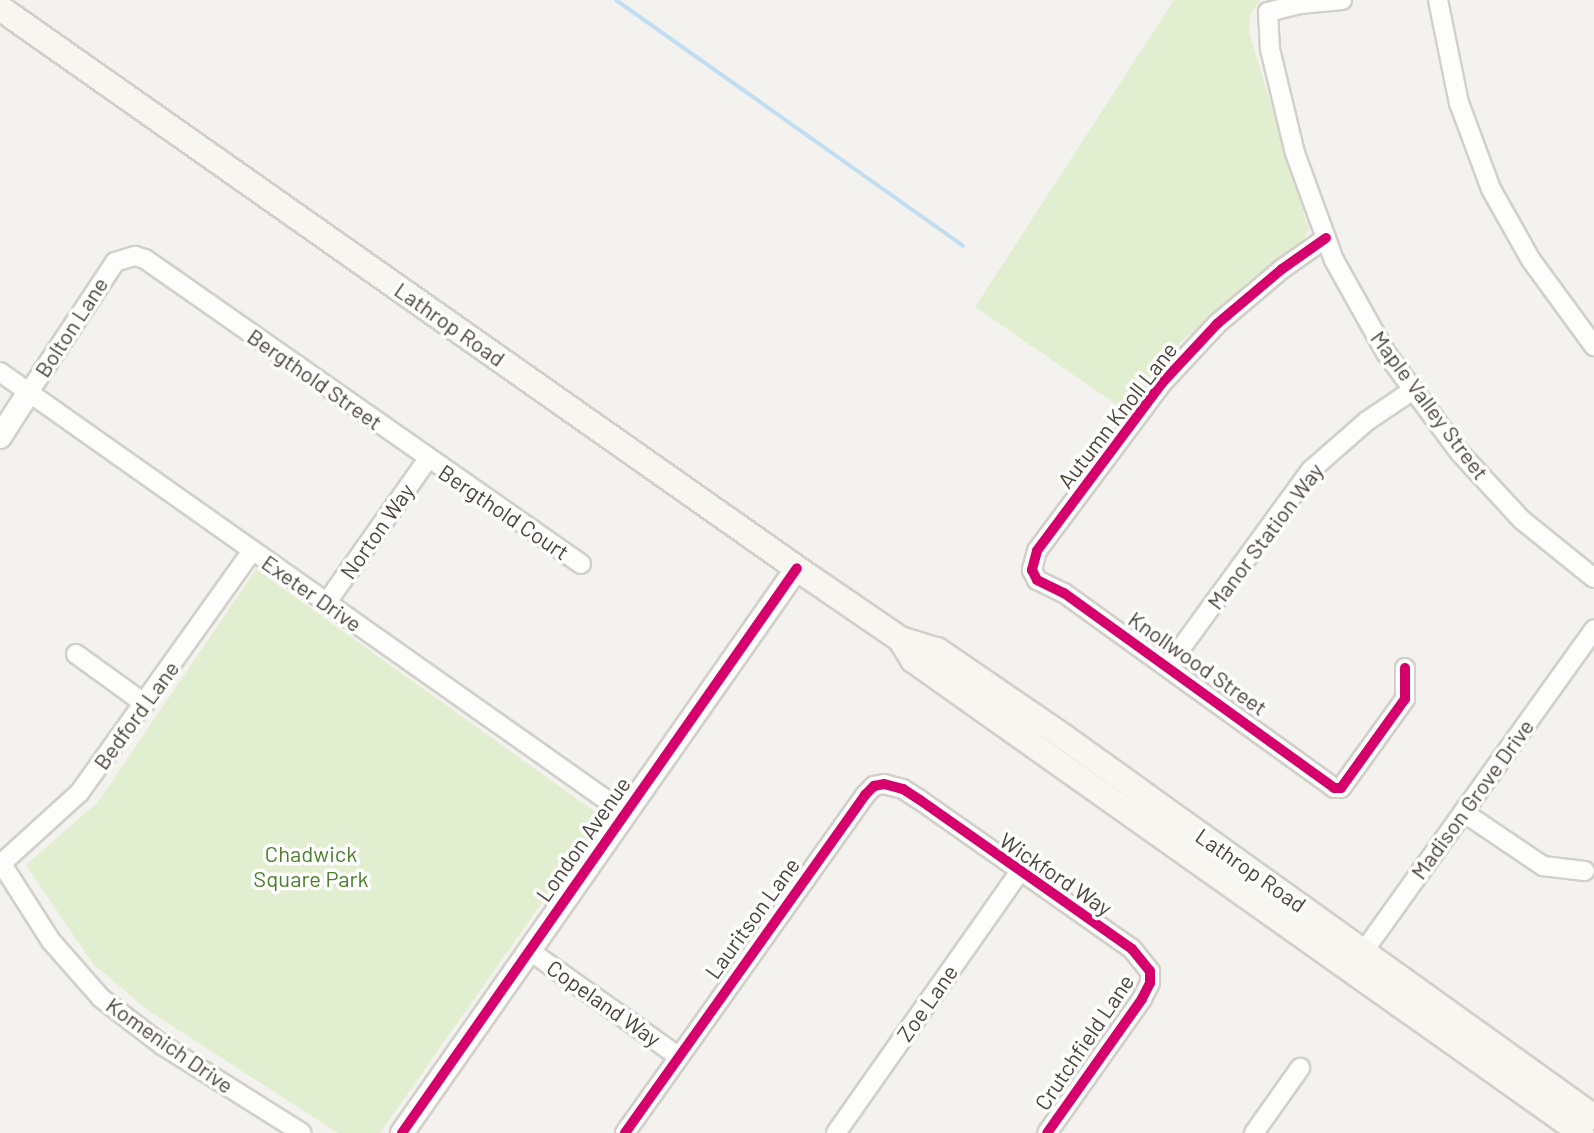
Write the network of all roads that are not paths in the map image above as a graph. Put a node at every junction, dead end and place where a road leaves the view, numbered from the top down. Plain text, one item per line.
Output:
1 (1342, 0) edge
2 (1438, 0) edge
3 (0, 8) edge
4 (1326, 238) junction
5 (201, 299) joint
6 (1594, 346) edge
7 (0, 372) edge
8 (1413, 390) junction
9 (29, 392) junction
10 (0, 437) edge
11 (428, 459) junction
12 (252, 551) junction
13 (581, 564) dead end
14 (797, 568) junction
15 (1032, 570) joint
16 (1594, 578) edge
17 (327, 602) junction
18 (1594, 629) edge
19 (76, 654) dead end
20 (1168, 666) junction
21 (1405, 668) dead end
22 (145, 704) junction
23 (935, 812) joint
24 (1463, 812) junction
25 (625, 813) junction
26 (1, 862) edge
27 (1585, 871) dead end
28 (1019, 873) junction
29 (530, 951) junction
30 (1357, 960) junction
31 (1150, 971) joint
32 (678, 1056) junction
33 (1300, 1068) dead end
34 (1594, 1117) edge
35 (302, 1133) edge
36 (402, 1133) edge
37 (625, 1133) edge
38 (836, 1133) edge
39 (1047, 1133) edge
40 (1254, 1133) edge
41 (1581, 1133) edge

1 - 4 street, Maple Valley Street
2 - 6 street
3 - 14 main road, Lathrop Road
4 - 8 street, Maple Valley Street
4 - 15 street, Autumn Knoll Lane
5 - 9 street, Bolton Lane
5 - 11 street, Bergthold Street
7 - 9 street, Exeter Drive
8 - 16 street, Maple Valley Street
8 - 20 street, Manor Station Way
9 - 10 street, Bolton Lane
9 - 12 street, Exeter Drive
11 - 13 street, Bergthold Court
11 - 17 street, Norton Way
12 - 17 street, Exeter Drive
12 - 22 street, Bedford Lane
14 - 25 street, London Avenue
14 - 30 main road, Lathrop Road
15 - 20 street, Knollwood Street
17 - 25 street, Exeter Drive
18 - 24 street, Madison Grove Drive
19 - 22 street
20 - 21 street, Knollwood Street
22 - 26 street, Bedford Lane
23 - 28 street, Wickford Way
23 - 32 street, Lauritson Lane
24 - 27 street
24 - 30 street, Madison Grove Drive
25 - 29 street, London Avenue
26 - 35 street, Komenich Drive
28 - 31 street, Wickford Way
28 - 38 street, Zoe Lane
29 - 32 street, Copeland Way
29 - 36 street, London Avenue
30 - 34 main road, Lathrop Road
30 - 41 main road, Lathrop Road
31 - 39 street, Crutchfield Lane
32 - 37 street, Lauritson Lane
33 - 40 street

